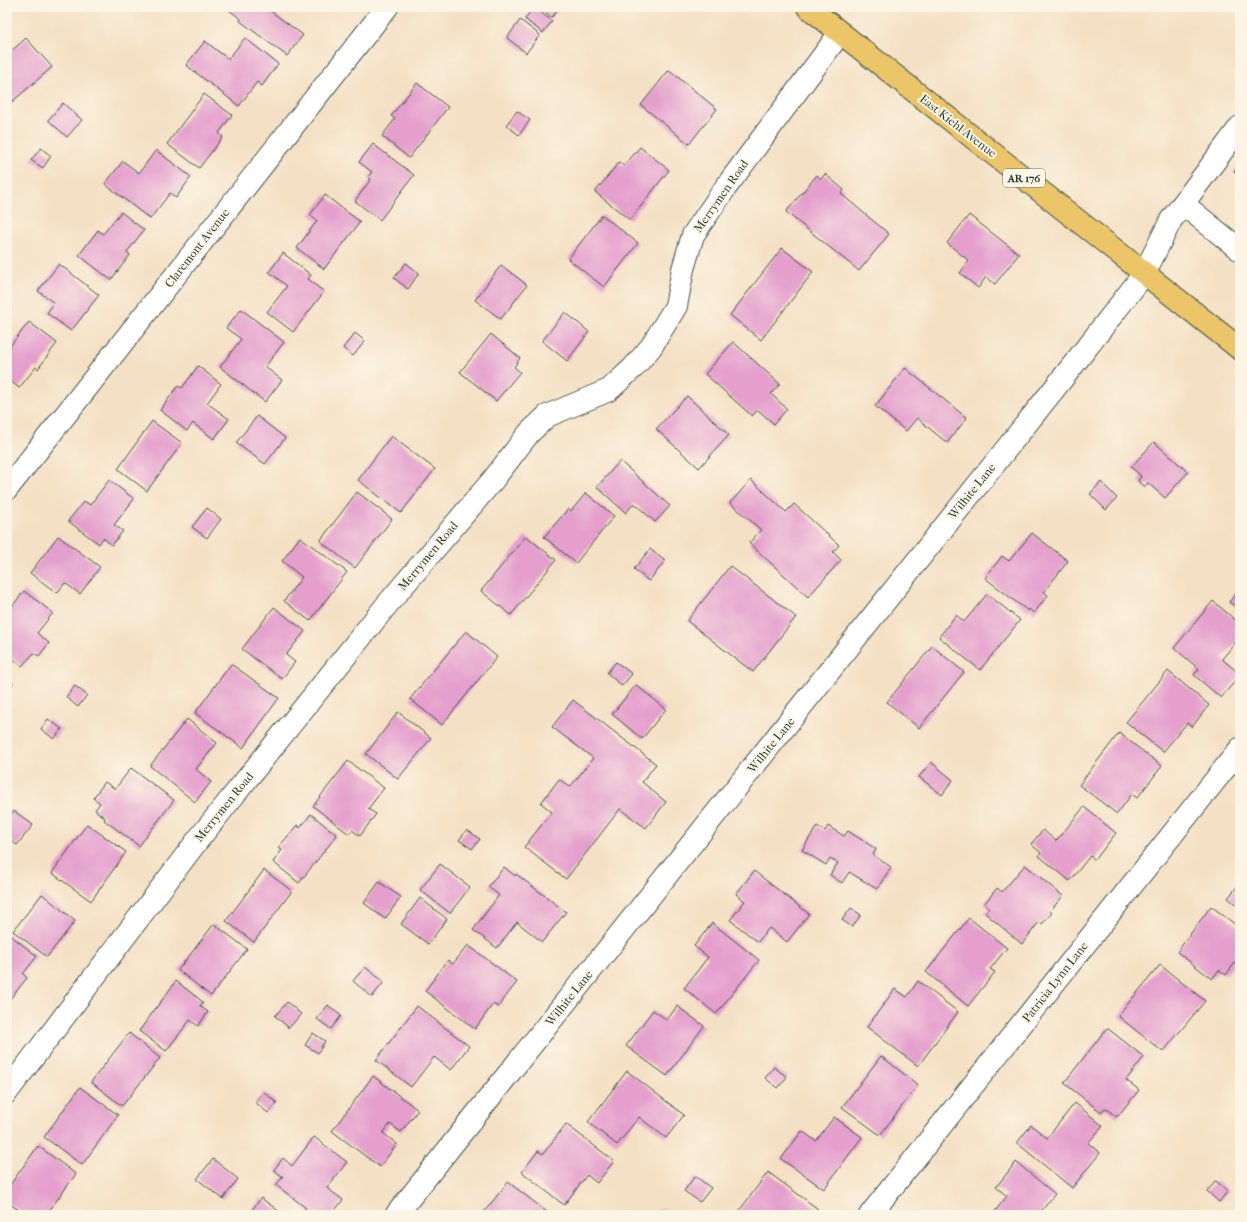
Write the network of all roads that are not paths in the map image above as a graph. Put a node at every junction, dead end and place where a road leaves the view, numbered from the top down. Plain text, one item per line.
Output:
1 (387, 7) edge
2 (808, 7) edge
3 (840, 32) junction
4 (1240, 127) edge
5 (1183, 204) junction
6 (1240, 250) edge
7 (1144, 274) junction
8 (1240, 349) edge
9 (7, 488) edge
10 (1240, 750) edge
11 (7, 1092) edge
12 (396, 1215) edge
13 (870, 1215) edge

1 - 9 street, Claremont Avenue
2 - 3 main road, East Kiehl Avenue / AR 176
3 - 7 main road, East Kiehl Avenue / AR 176
3 - 11 street, Merrymen Road
4 - 5 street, Wilhite Lane
5 - 6 street
5 - 7 street, Wilhite Lane
7 - 8 main road, East Kiehl Avenue / AR 176
7 - 12 street, Wilhite Lane
10 - 13 street, Patricia Lynn Lane

